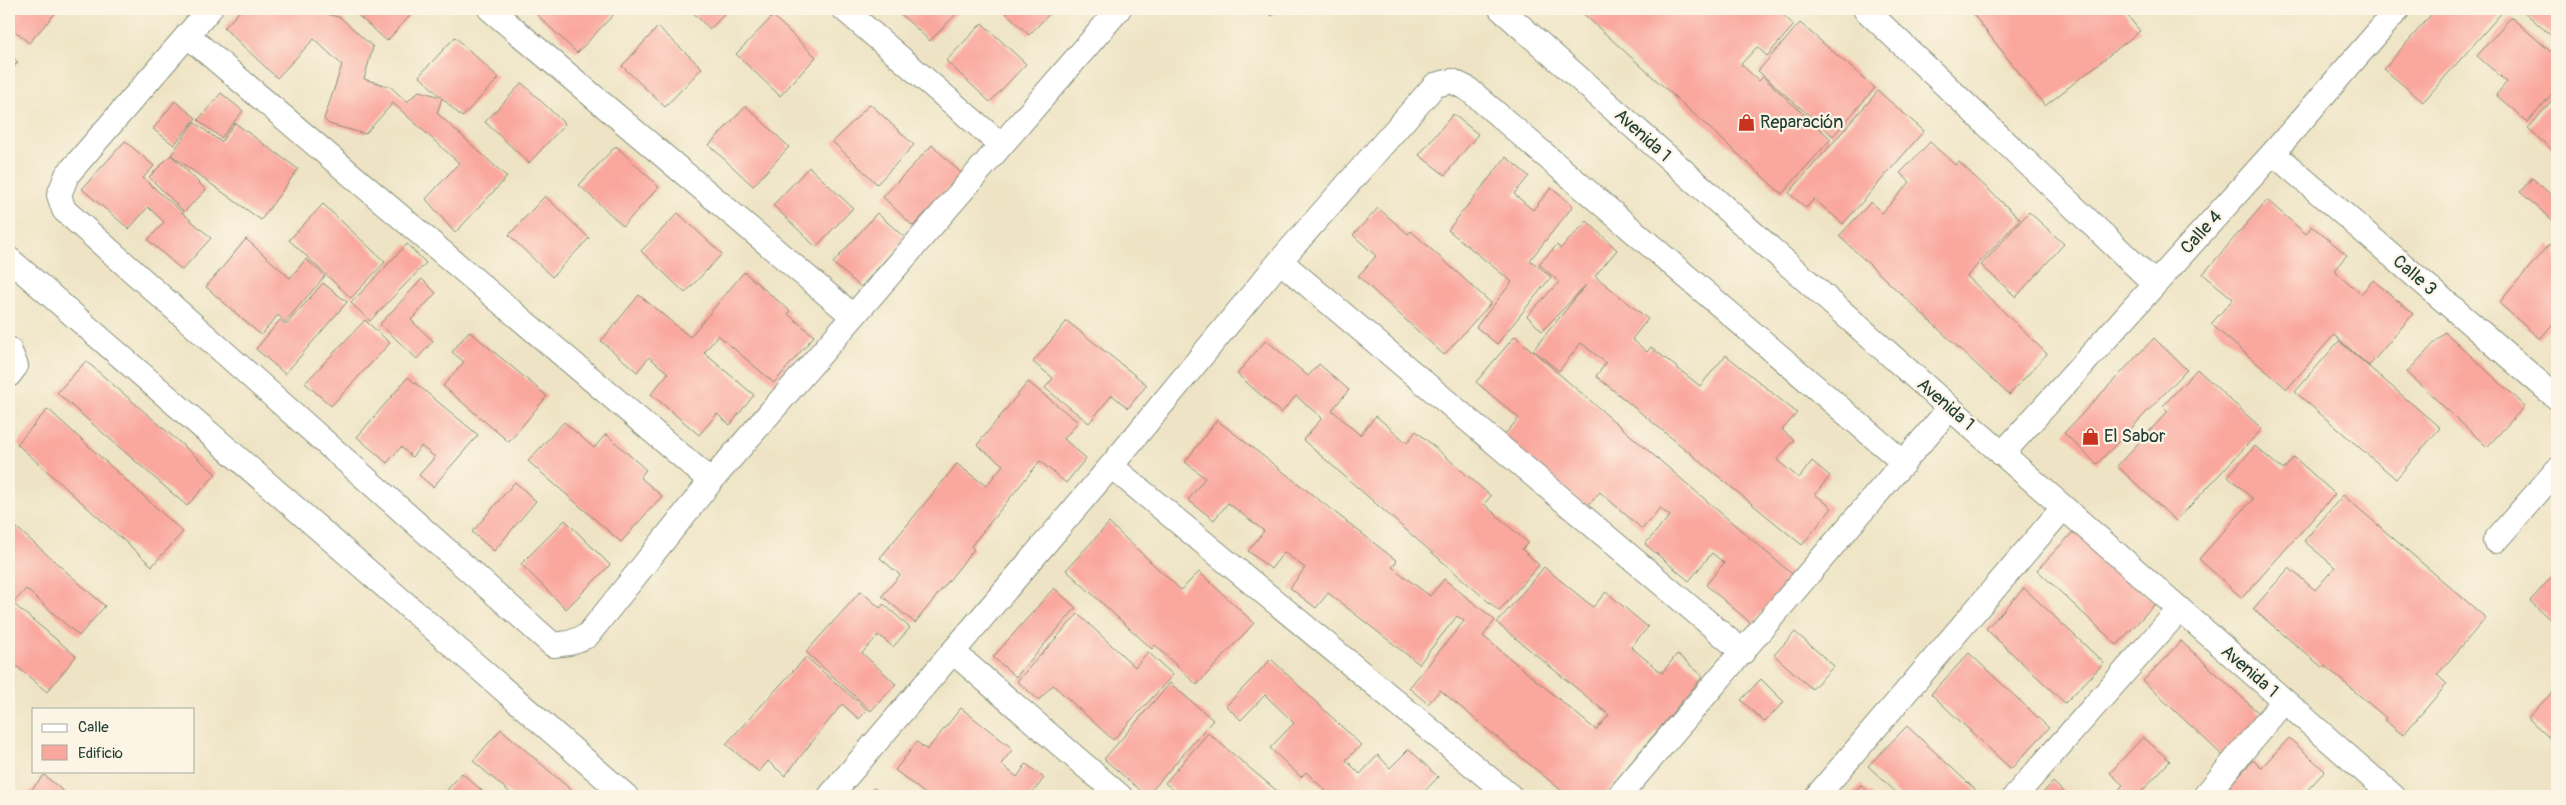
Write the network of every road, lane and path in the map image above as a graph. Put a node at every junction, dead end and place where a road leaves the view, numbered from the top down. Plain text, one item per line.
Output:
1 (210, 9) edge
2 (490, 9) edge
3 (844, 9) edge
4 (1119, 9) edge
5 (1501, 9) edge
6 (1865, 9) edge
7 (2398, 9) edge
8 (187, 35) junction
9 (1001, 145) junction
10 (2274, 153) junction
11 (9, 259) edge
12 (1280, 260) junction
13 (2154, 283) junction
14 (853, 316) junction
15 (9, 349) edge
16 (9, 375) edge
17 (2557, 398) edge
18 (1950, 408) junction
19 (2002, 454) junction
20 (1904, 463) junction
21 (1111, 466) junction
22 (2557, 470) edge
23 (711, 481) junction
24 (2063, 508) junction
25 (2495, 541) dead end
26 (2180, 610) junction
27 (953, 652) junction
28 (1742, 652) junction
29 (2284, 701) junction
30 (626, 796) edge
31 (830, 796) edge
32 (1120, 796) edge
33 (1510, 796) edge
34 (1619, 796) edge
35 (1817, 796) edge
36 (2014, 796) edge
37 (2205, 796) edge
38 (2391, 796) edge

1 - 8 street
2 - 14 street
3 - 9 street
4 - 9 street
5 - 18 street, Avenida 1
6 - 13 street
7 - 10 street, Calle 4
8 - 23 street
8 - 23 street
9 - 14 street
10 - 13 street, Calle 4
10 - 17 street, Calle 3
11 - 30 street
12 - 20 street
12 - 21 street
12 - 28 street
13 - 19 street, Calle 4
14 - 23 street
15 - 16 street
18 - 19 street, Avenida 1
18 - 20 street
19 - 24 street, Avenida 1
20 - 28 street
21 - 27 street
21 - 33 street
22 - 25 street
24 - 26 street, Avenida 1
24 - 35 street
26 - 29 street, Avenida 1
26 - 36 street
27 - 31 street
27 - 32 street
28 - 34 street
29 - 37 street
29 - 38 street, Avenida 1

